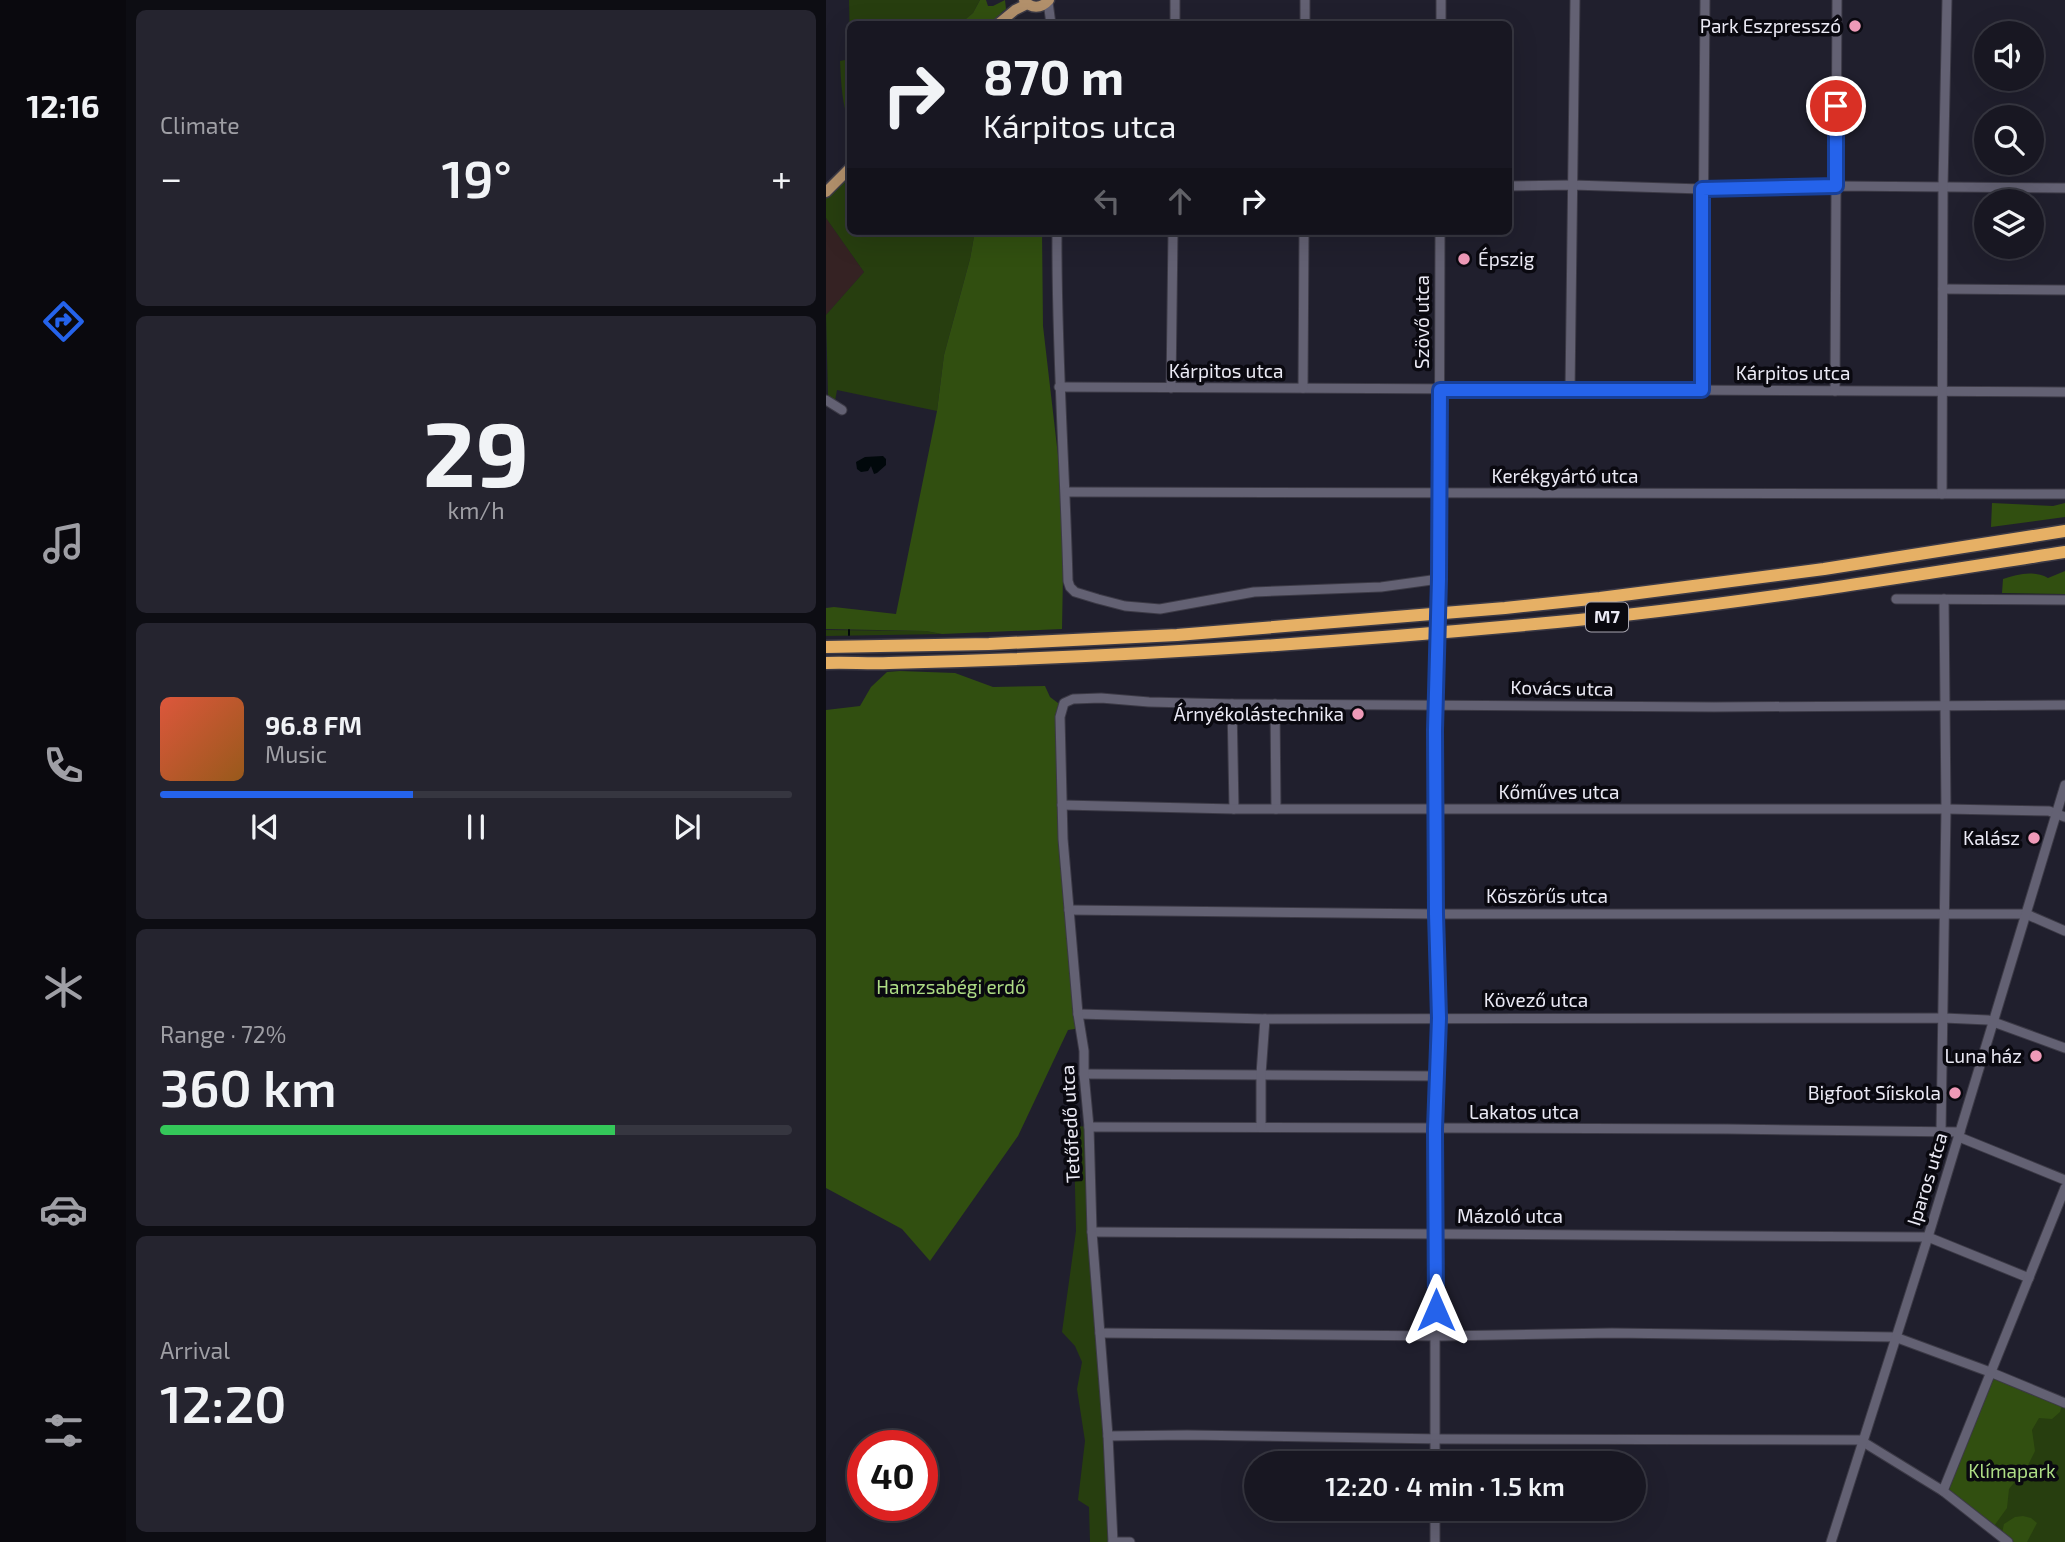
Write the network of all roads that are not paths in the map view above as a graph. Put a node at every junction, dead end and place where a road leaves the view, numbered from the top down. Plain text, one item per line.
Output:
1 (1175, 0) edge
2 (1305, 0) edge
3 (1441, 0) edge
4 (1575, 0) edge
5 (1705, 0) edge
6 (1837, 0) edge
7 (1947, 0) edge
8 (1024, 2) edge
9 (1047, 5) edge
10 (1002, 21) edge
11 (1175, 21) edge
12 (1305, 21) edge
13 (1441, 21) edge
14 (847, 171) edge
15 (1572, 185) junction
16 (1512, 186) edge
17 (1836, 186) junction
18 (1943, 187) junction
19 (2065, 188) edge
20 (1702, 189) junction
21 (826, 192) edge
22 (1057, 235) edge
23 (1173, 235) edge
24 (1304, 235) edge
25 (1440, 235) edge
26 (1943, 289) junction
27 (2065, 290) edge
28 (1059, 387) junction
29 (1171, 388) junction
30 (1303, 388) junction
31 (1440, 390) junction
32 (1702, 390) junction
33 (1570, 391) junction
34 (1835, 391) junction
35 (1943, 391) junction
36 (2065, 392) edge
37 (826, 400) edge
38 (842, 410) dead end
39 (1066, 492) junction
40 (1439, 493) junction
41 (1942, 494) junction
42 (2065, 494) edge
43 (2065, 531) edge
44 (2065, 552) edge
45 (1439, 579) junction
46 (1896, 599) dead end
47 (1944, 599) junction
48 (2065, 600) edge
49 (830, 646) edge
50 (826, 663) edge
51 (1232, 704) junction
52 (1275, 704) junction
53 (1435, 704) junction
54 (1944, 705) junction
55 (2065, 705) edge
56 (1062, 706) joint
57 (2065, 785) edge
58 (1062, 805) junction
59 (1234, 808) junction
60 (1276, 809) junction
61 (1435, 809) junction
62 (1946, 809) junction
63 (2061, 815) edge
64 (1069, 910) junction
65 (1436, 914) junction
66 (1944, 914) junction
67 (2026, 914) junction
68 (2065, 931) edge
69 (1078, 1014) junction
70 (1439, 1018) junction
71 (1944, 1018) junction
72 (1265, 1019) junction
73 (1993, 1022) junction
74 (2065, 1048) edge
75 (1261, 1073) junction
76 (1084, 1074) junction
77 (1436, 1076) junction
78 (1089, 1127) junction
79 (1261, 1127) junction
80 (1435, 1129) junction
81 (1941, 1131) junction
82 (1959, 1135) junction
83 (2065, 1180) edge
84 (2065, 1188) edge
85 (1092, 1232) junction
86 (1435, 1233) junction
87 (1928, 1237) junction
88 (2029, 1278) junction
89 (1100, 1333) junction
90 (1436, 1335) junction
91 (1895, 1338) junction
92 (1990, 1372) junction
93 (2065, 1403) edge
94 (1108, 1436) junction
95 (1435, 1439) junction
96 (1863, 1442) junction
97 (1435, 1451) edge
98 (1943, 1490) junction
99 (1435, 1521) edge
100 (1113, 1542) edge
101 (1130, 1542) edge
102 (1435, 1542) edge
103 (1831, 1542) edge
104 (2008, 1542) edge

1 - 11 street
2 - 12 street
3 - 13 street
4 - 15 street
5 - 20 street
6 - 17 street
7 - 18 street
8 - 9 main road
8 - 10 main road
14 - 21 main road
15 - 16 street
15 - 20 street
15 - 33 street
17 - 18 street
17 - 20 street
17 - 34 street
18 - 19 street
18 - 26 street
20 - 32 street
22 - 28 street
23 - 29 street
24 - 30 street
25 - 31 street, Szövő utca
26 - 27 street
26 - 35 street
28 - 29 street, Kárpitos utca
28 - 39 street
29 - 30 street, Kárpitos utca
30 - 31 street, Kárpitos utca
31 - 33 street, Kárpitos utca
31 - 40 street, Szövő utca
32 - 33 street, Kárpitos utca
32 - 34 street, Kárpitos utca
34 - 35 street, Kárpitos utca
35 - 36 street, Kárpitos utca
35 - 41 street
37 - 38 street
39 - 40 street, Kerékgyártó utca
39 - 45 street
40 - 41 street, Kerékgyártó utca
40 - 45 street, Szövő utca
41 - 42 street, Kerékgyártó utca
43 - 49 highway, M7
44 - 50 highway, M7
45 - 53 street, Szövő utca, bridge
46 - 47 street
47 - 48 street
47 - 54 street
51 - 52 street, Kovács utca
51 - 56 street, Kovács utca
51 - 59 street
52 - 53 street, Kovács utca
52 - 60 street
53 - 54 street, Kovács utca
53 - 61 street, Szövő utca
54 - 55 street, Kovács utca
54 - 62 street
56 - 58 street, Tetőfedő utca
57 - 63 street, Iparos utca
58 - 59 street, Kőműves utca
58 - 64 street, Tetőfedő utca
59 - 60 street, Kőműves utca
60 - 61 street, Kőműves utca
61 - 62 street, Kőműves utca
61 - 65 street, Szövő utca
62 - 63 street, Kőműves utca
62 - 66 street
63 - 67 street, Iparos utca
64 - 65 street, Köszörűs utca
64 - 69 street, Tetőfedő utca
65 - 66 street, Köszörűs utca
65 - 70 street, Szövő utca
66 - 67 street, Köszörűs utca
66 - 71 street
67 - 68 street
67 - 73 street, Iparos utca
69 - 72 street, Kövező utca
69 - 76 street, Tetőfedő utca
70 - 71 street, Kövező utca
70 - 72 street, Kövező utca
70 - 77 street, Szövő utca
71 - 73 street, Kövező utca
71 - 81 street
72 - 75 street
73 - 74 street, Kövező utca
73 - 82 street, Iparos utca
75 - 76 street
75 - 77 street
75 - 79 street
76 - 78 street, Tetőfedő utca
77 - 80 street, Szövő utca
78 - 79 street, Lakatos utca
78 - 85 street, Tetőfedő utca
79 - 80 street, Lakatos utca
80 - 81 street, Lakatos utca
80 - 86 street, Szövő utca
81 - 82 street, Lakatos utca
82 - 83 street, Lakatos utca
82 - 87 street, Iparos utca
84 - 88 street
85 - 86 street, Mázoló utca
85 - 89 street, Tetőfedő utca
86 - 87 street, Mázoló utca
86 - 90 street, Szövő utca
87 - 88 street
87 - 91 street, Iparos utca
88 - 92 street
89 - 90 street
89 - 94 street, Tetőfedő utca
90 - 91 street
90 - 95 street, Szövő utca
91 - 92 street
91 - 96 street, Iparos utca
92 - 93 street
92 - 98 street
94 - 95 street
94 - 100 street, Tetőfedő utca
95 - 96 street
95 - 97 street, Szövő utca
96 - 98 street
96 - 103 street, Iparos utca
98 - 104 street
99 - 102 street
100 - 101 street

